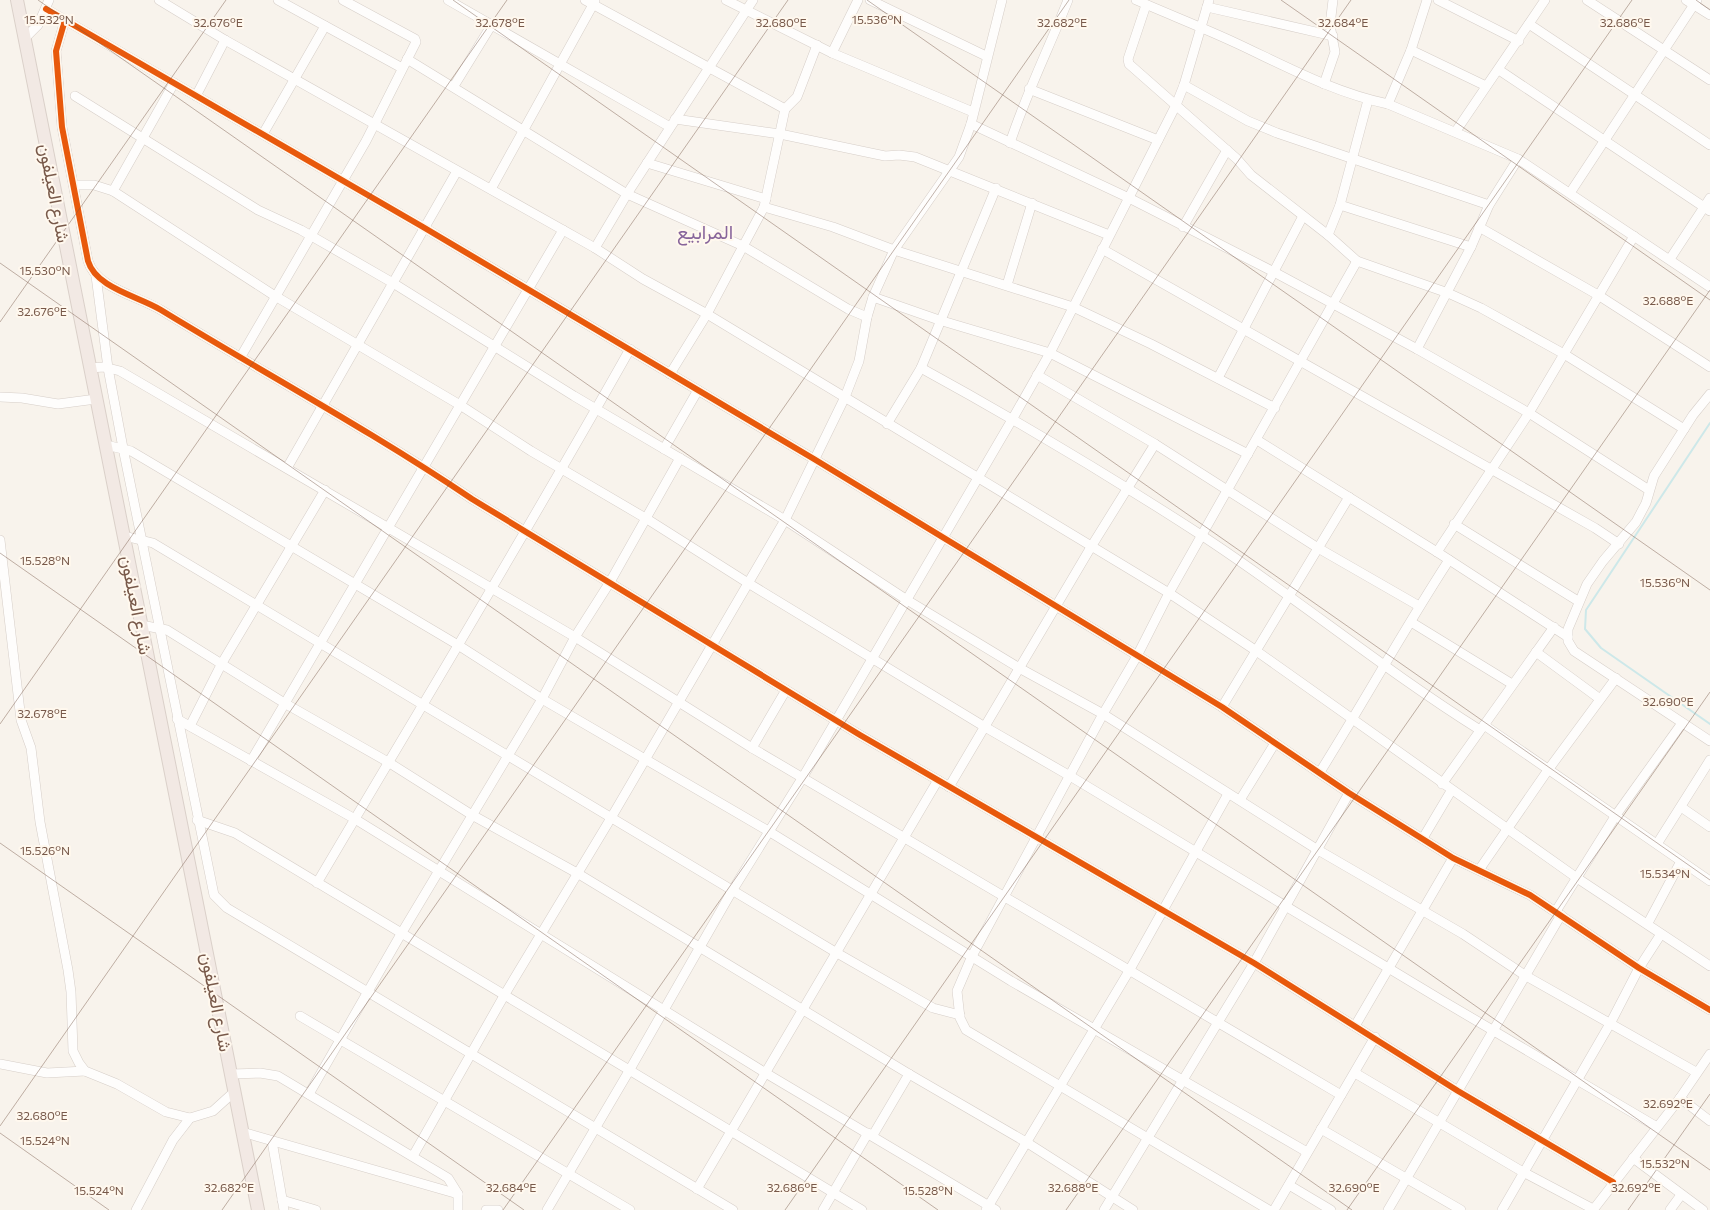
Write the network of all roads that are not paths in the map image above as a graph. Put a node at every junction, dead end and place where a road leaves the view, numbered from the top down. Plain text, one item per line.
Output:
1 (16, 0) edge
2 (49, 0) edge
3 (160, 0) edge
4 (342, 0) edge
5 (448, 0) edge
6 (726, 0) edge
7 (753, 0) edge
8 (858, 0) edge
9 (870, 0) edge
10 (1002, 0) edge
11 (1068, 0) edge
12 (1136, 0) edge
13 (1333, 0) edge
14 (1427, 0) edge
15 (1438, 0) edge
16 (1545, 0) edge
17 (1587, 0) edge
18 (281, 1) edge
19 (591, 2) edge
20 (1692, 2) edge
21 (1208, 4) edge
22 (1146, 5) junction
23 (46, 9) junction
24 (746, 11) junction
25 (1710, 15) edge
26 (65, 20) junction
27 (1529, 24) junction
28 (325, 26) junction
29 (492, 26) junction
30 (1202, 27) junction
31 (1333, 36) junction
32 (24, 39) junction
33 (225, 40) junction
34 (1519, 41) junction
35 (818, 46) junction
36 (1411, 50) junction
37 (1664, 50) junction
38 (832, 53) junction
39 (986, 56) junction
40 (404, 63) junction
41 (559, 64) junction
42 (709, 67) junction
43 (1499, 70) junction
44 (296, 79) junction
45 (1710, 80) edge
46 (174, 83) junction
47 (1324, 84) junction
48 (1184, 85) junction
49 (454, 86) junction
50 (1486, 86) junction
51 (1029, 89) junction
52 (75, 96) dead end
53 (196, 96) junction
54 (1635, 96) junction
55 (1368, 100) junction
56 (1388, 104) junction
57 (1176, 105) junction
58 (785, 109) junction
59 (974, 112) junction
60 (374, 123) junction
61 (672, 123) junction
62 (971, 124) junction
63 (523, 130) junction
64 (1456, 132) junction
65 (263, 134) junction
66 (780, 134) junction
67 (144, 139) junction
68 (1158, 140) junction
69 (1604, 142) junction
70 (1010, 143) junction
71 (1710, 145) edge
72 (1227, 150) junction
73 (1352, 158) junction
74 (1518, 160) junction
75 (647, 163) junction
76 (949, 170) junction
77 (457, 171) junction
78 (341, 181) junction
79 (74, 185) junction
80 (996, 188) junction
81 (491, 189) junction
82 (114, 191) junction
83 (1570, 193) junction
84 (627, 194) junction
85 (1128, 198) junction
86 (1710, 198) edge
87 (765, 203) junction
88 (1032, 203) junction
89 (1340, 205) junction
90 (1489, 205) junction
91 (1707, 209) edge
92 (1303, 216) junction
93 (424, 227) junction
94 (1183, 227) junction
95 (1479, 227) junction
96 (563, 230) junction
97 (310, 235) junction
98 (1109, 235) junction
99 (1328, 235) junction
100 (1634, 236) junction
101 (742, 246) junction
102 (1471, 247) junction
103 (595, 248) junction
104 (1102, 249) junction
105 (894, 250) junction
106 (1670, 260) junction
107 (1357, 261) junction
108 (961, 270) junction
109 (1274, 272) junction
110 (96, 276) junction
111 (393, 284) junction
112 (1007, 285) junction
113 (1710, 287) edge
114 (527, 290) junction
115 (1448, 293) junction
116 (1598, 295) junction
117 (275, 296) junction
118 (873, 297) junction
119 (1332, 304) junction
120 (1073, 307) junction
121 (707, 314) junction
122 (867, 317) junction
123 (939, 320) junction
124 (1243, 328) junction
125 (358, 344) junction
126 (494, 346) junction
127 (630, 349) junction
128 (1417, 349) junction
129 (1050, 353) junction
130 (1564, 354) junction
131 (240, 358) junction
132 (1302, 360) junction
133 (1710, 367) edge
134 (90, 368) junction
135 (108, 368) junction
136 (921, 368) junction
137 (670, 374) junction
138 (1037, 376) junction
139 (1218, 378) junction
140 (698, 390) junction
141 (1710, 394) edge
142 (0, 397) edge
143 (845, 397) junction
144 (96, 399) junction
145 (460, 405) junction
146 (324, 407) junction
147 (1275, 408) junction
148 (596, 409) junction
149 (1529, 413) junction
150 (1013, 418) junction
151 (887, 424) junction
152 (1684, 429) junction
153 (1257, 440) junction
154 (1155, 444) junction
155 (106, 445) junction
156 (123, 448) junction
157 (664, 449) junction
158 (1248, 454) junction
159 (680, 458) junction
160 (814, 459) junction
161 (423, 466) junction
162 (287, 468) junction
163 (561, 468) junction
164 (1492, 470) junction
165 (977, 477) junction
166 (1126, 489) junction
167 (1229, 489) junction
168 (325, 490) junction
169 (1649, 490) junction
170 (1349, 496) junction
171 (647, 519) junction
172 (785, 520) junction
173 (1454, 524) junction
174 (388, 526) junction
175 (526, 530) junction
176 (1201, 535) junction
177 (124, 536) junction
178 (942, 537) junction
179 (141, 539) junction
180 (0, 540) edge
181 (1619, 544) junction
182 (291, 547) junction
183 (1091, 547) junction
184 (1318, 548) junction
185 (1437, 552) junction
186 (1449, 560) junction
187 (610, 582) junction
188 (748, 583) junction
189 (355, 585) junction
190 (492, 589) junction
191 (1169, 593) junction
192 (1288, 595) junction
193 (908, 600) junction
194 (1578, 601) junction
195 (256, 605) junction
196 (1057, 606) junction
197 (1419, 606) junction
198 (1411, 622) junction
199 (141, 625) junction
200 (158, 627) junction
201 (1554, 627) junction
202 (575, 637) junction
203 (1568, 637) junction
204 (322, 644) junction
205 (712, 644) junction
206 (458, 645) junction
207 (1255, 650) junction
208 (1536, 652) junction
209 (1137, 656) junction
210 (873, 659) junction
211 (222, 663) junction
212 (1384, 664) junction
213 (1021, 668) junction
214 (1616, 678) junction
215 (1512, 684) junction
216 (786, 690) junction
217 (1600, 698) junction
218 (542, 699) junction
219 (678, 701) junction
220 (286, 704) junction
221 (421, 705) junction
222 (1222, 707) junction
223 (1103, 714) junction
224 (177, 719) junction
225 (836, 720) junction
226 (1353, 720) junction
227 (1682, 723) junction
228 (190, 726) junction
229 (985, 727) junction
230 (1482, 728) junction
231 (1710, 741) edge
232 (1275, 743) junction
233 (752, 748) junction
234 (508, 756) junction
235 (645, 759) junction
236 (1710, 760) edge
237 (251, 761) junction
238 (388, 762) junction
239 (1548, 770) junction
240 (1320, 772) junction
241 (1070, 776) junction
242 (803, 777) junction
243 (938, 780) junction
244 (1442, 784) junction
245 (949, 787) junction
246 (1452, 790) junction
247 (1350, 793) junction
248 (1228, 794) junction
249 (1240, 800) junction
250 (1681, 807) junction
251 (472, 815) junction
252 (1616, 815) junction
253 (611, 818) junction
254 (355, 819) junction
255 (197, 820) junction
256 (1710, 827) edge
257 (1508, 828) junction
258 (770, 832) junction
259 (903, 838) junction
260 (1037, 838) junction
261 (1423, 838) junction
262 (1657, 844) junction
263 (1318, 850) junction
264 (1195, 851) junction
265 (1454, 858) junction
266 (1681, 861) junction
267 (1479, 870) junction
268 (439, 873) junction
269 (577, 873) junction
270 (1577, 878) junction
271 (1710, 881) edge
272 (318, 883) junction
273 (732, 891) junction
274 (870, 894) junction
275 (1006, 898) junction
276 (1287, 906) junction
277 (1162, 910) junction
278 (1422, 910) junction
279 (1558, 913) junction
280 (1648, 923) junction
281 (401, 934) junction
282 (542, 934) junction
283 (1660, 934) junction
284 (700, 947) junction
285 (837, 953) junction
286 (972, 956) junction
287 (1254, 963) junction
288 (1710, 966) edge
289 (1390, 968) junction
290 (1638, 968) junction
291 (1129, 971) junction
292 (1526, 976) junction
293 (368, 992) junction
294 (505, 994) junction
295 (665, 1009) junction
296 (804, 1009) junction
297 (1710, 1010) edge
298 (960, 1015) junction
299 (300, 1016) dead end
300 (1217, 1022) junction
301 (1611, 1022) junction
302 (1355, 1026) junction
303 (1093, 1029) junction
304 (1493, 1030) junction
305 (1375, 1037) junction
306 (341, 1038) junction
307 (471, 1054) junction
308 (1710, 1054) edge
309 (0, 1064) edge
310 (85, 1071) junction
311 (629, 1071) junction
312 (764, 1072) junction
313 (1696, 1072) junction
314 (1355, 1073) junction
315 (231, 1074) junction
316 (909, 1074) junction
317 (1183, 1079) junction
318 (1576, 1080) junction
319 (1061, 1086) junction
320 (1458, 1091) junction
321 (234, 1092) junction
322 (309, 1094) junction
323 (1341, 1095) junction
324 (1680, 1098) junction
325 (444, 1100) junction
326 (190, 1118) junction
327 (1710, 1121) edge
328 (1439, 1122) junction
329 (1657, 1127) junction
330 (595, 1128) junction
331 (1321, 1128) junction
332 (242, 1132) junction
333 (732, 1132) junction
334 (871, 1134) junction
335 (1146, 1138) junction
336 (1541, 1140) junction
337 (272, 1141) junction
338 (1026, 1142) junction
339 (1307, 1152) junction
340 (413, 1156) junction
341 (1633, 1158) junction
342 (1523, 1172) junction
343 (568, 1174) junction
344 (1407, 1178) junction
345 (1613, 1182) junction
346 (1289, 1185) junction
347 (697, 1189) junction
348 (833, 1192) junction
349 (458, 1194) junction
350 (1681, 1195) junction
351 (1111, 1197) junction
352 (282, 1200) junction
353 (990, 1209) edge
354 (136, 1210) edge
355 (258, 1210) edge
356 (284, 1210) edge
357 (316, 1210) edge
358 (458, 1210) edge
359 (486, 1210) edge
360 (498, 1210) edge
361 (547, 1210) edge
362 (630, 1210) edge
363 (733, 1210) edge
364 (823, 1210) edge
365 (862, 1210) edge
366 (1104, 1210) edge
367 (1134, 1210) edge
368 (1269, 1210) edge
369 (1274, 1210) edge
370 (1331, 1210) edge
371 (1388, 1210) edge
372 (1461, 1210) edge
373 (1502, 1210) edge
374 (1593, 1210) edge
375 (1670, 1210) edge
376 (1703, 1210) edge

1 - 32 highway, شارع العيلفون
2 - 23 street
3 - 33 street
4 - 40 street
5 - 29 street
6 - 24 street
7 - 24 street
8 - 38 street
9 - 39 street
10 - 39 street
11 - 51 street
12 - 22 street
13 - 31 street
14 - 36 street
15 - 34 street
16 - 27 street
17 - 37 street
18 - 28 street
19 - 41 street
19 - 42 street
20 - 25 street
20 - 37 street
21 - 30 street
21 - 31 street
22 - 30 street
22 - 57 street
23 - 26 street
23 - 32 street
24 - 35 street
24 - 42 street
26 - 46 street
26 - 79 street
27 - 34 street
27 - 54 street
28 - 40 street
28 - 44 street
29 - 41 street
29 - 49 street
30 - 47 street
30 - 48 street
31 - 47 street
32 - 134 highway, شارع العيلفون
33 - 44 street
33 - 53 street
34 - 43 street
35 - 38 street
35 - 58 street
36 - 50 street
36 - 56 street
37 - 45 street
37 - 54 street
38 - 59 street
39 - 59 street
40 - 49 street
40 - 60 street
41 - 61 street
41 - 63 street
42 - 58 street
42 - 61 street
43 - 50 street
43 - 69 street
44 - 60 street
44 - 65 street
46 - 53 street
46 - 67 street
47 - 55 street
48 - 57 street
48 - 73 street
49 - 63 street
50 - 64 street
51 - 68 street
51 - 70 street
52 - 67 street
53 - 65 street
54 - 69 street
54 - 71 street
55 - 56 street
55 - 73 street
56 - 64 street
57 - 68 street
57 - 72 street
58 - 66 street
59 - 62 street
60 - 77 street
60 - 78 street
61 - 66 street
61 - 75 street
62 - 70 street
62 - 76 street
63 - 81 street
63 - 84 street
64 - 74 street
65 - 78 street
66 - 76 street
66 - 87 street
67 - 82 street
67 - 97 street
68 - 85 street
69 - 83 street
69 - 91 street
70 - 85 street
72 - 92 street
72 - 94 street
73 - 89 street
73 - 90 street
74 - 83 street
74 - 90 street
75 - 84 street
75 - 87 street
76 - 80 street
76 - 105 street
77 - 81 street
77 - 93 street
78 - 93 street
78 - 97 street
79 - 82 street
79 - 110 street
80 - 88 street
80 - 108 street
81 - 96 street
82 - 117 street
83 - 100 street
84 - 101 street
84 - 103 street
85 - 94 street
85 - 98 street
86 - 91 street
87 - 101 street
87 - 105 street
88 - 98 street
88 - 112 street
89 - 99 street
89 - 102 street
90 - 95 street
91 - 106 street
92 - 99 street
92 - 109 street
93 - 111 street
93 - 114 street
94 - 109 street
95 - 102 street
95 - 116 street
96 - 103 street
96 - 114 street
97 - 111 street
97 - 117 street
98 - 104 street
99 - 107 street
100 - 106 street
100 - 116 street
101 - 121 street
101 - 122 street
102 - 115 street
103 - 121 street
104 - 120 street
104 - 124 street
105 - 108 street
105 - 118 street
106 - 113 street
107 - 115 street
107 - 119 street
108 - 112 street
108 - 123 street
109 - 119 street
109 - 124 street
110 - 131 street
110 - 135 street
111 - 125 street
111 - 126 street
112 - 120 street
114 - 126 street
114 - 127 street
115 - 128 street
115 - 130 street
116 - 130 street
116 - 133 street
117 - 125 street
117 - 131 street
118 - 122 street
118 - 123 street
119 - 128 street
119 - 132 street
120 - 129 street
120 - 139 street
121 - 137 street
121 - 143 street
122 - 143 street
123 - 129 street
123 - 136 street
124 - 132 street
124 - 139 street
125 - 145 street
125 - 146 street
126 - 145 street
126 - 148 street
127 - 137 street
127 - 148 street
128 - 149 street
129 - 138 street
129 - 158 street
130 - 149 street
130 - 152 street
131 - 146 street
132 - 147 street
132 - 164 street
134 - 135 street
134 - 144 highway, شارع العيلفون
135 - 156 street
135 - 162 street
136 - 150 street
136 - 151 street
137 - 140 street
138 - 150 street
138 - 154 street
139 - 147 street
140 - 157 street
140 - 160 street
141 - 152 street
142 - 144 street
143 - 151 street
143 - 160 street
144 - 155 highway, شارع العيلفون
145 - 161 street
145 - 163 street
146 - 161 street
146 - 162 street
147 - 153 street
148 - 157 street
148 - 163 street
149 - 164 street
149 - 169 street
150 - 165 street
150 - 166 street
151 - 165 street
152 - 169 street
153 - 158 street
153 - 170 street
154 - 166 street
154 - 167 street
155 - 156 street
155 - 177 highway, شارع العيلفون
156 - 179 street
156 - 182 street
157 - 159 street
158 - 167 street
159 - 171 street
159 - 172 street
160 - 172 street
160 - 178 street
161 - 174 street
161 - 175 street
162 - 168 street
163 - 171 street
163 - 175 street
164 - 173 street
164 - 181 street
165 - 178 street
165 - 183 street
166 - 176 street
166 - 183 street
167 - 176 street
167 - 184 street
168 - 174 street
168 - 182 street
169 - 181 street
170 - 184 street
170 - 185 street
171 - 187 street
171 - 188 street
172 - 188 street
172 - 193 street
173 - 185 street
173 - 194 street
174 - 189 street
174 - 190 street
175 - 187 street
175 - 190 street
176 - 191 street
176 - 192 street
177 - 179 street
177 - 199 highway, شارع العيلفون
178 - 193 street
178 - 196 street
179 - 195 street
179 - 200 street
180 - 310 street
181 - 194 street
182 - 189 street
182 - 195 street
183 - 191 street
183 - 196 street
184 - 192 street
184 - 197 street
185 - 186 street
186 - 197 street
186 - 201 street
187 - 202 street
187 - 205 street
188 - 205 street
188 - 210 street
189 - 204 street
189 - 206 street
190 - 202 street
190 - 206 street
191 - 207 street
191 - 209 street
192 - 207 street
192 - 212 street
193 - 210 street
193 - 213 street
194 - 203 street
195 - 204 street
195 - 211 street
196 - 209 street
196 - 213 street
197 - 198 street
198 - 212 street
198 - 215 street
199 - 200 street
199 - 315 highway, شارع العيلفون
200 - 211 street
200 - 224 street
201 - 203 street
201 - 208 street
202 - 218 street
202 - 219 street
203 - 214 street
204 - 220 street
204 - 221 street
205 - 216 street
205 - 219 street
206 - 218 street
206 - 221 street
207 - 222 street
207 - 226 street
208 - 215 street
208 - 217 street
209 - 222 street
209 - 223 street
210 - 225 street
210 - 229 street
211 - 220 street
211 - 228 street
212 - 226 street
212 - 230 street
213 - 223 street
213 - 229 street
214 - 217 street
214 - 227 street
215 - 230 street
216 - 225 street
216 - 233 street
217 - 239 street
218 - 234 street
218 - 235 street
219 - 233 street
219 - 235 street
220 - 237 street
220 - 238 street
221 - 234 street
221 - 238 street
222 - 232 street
223 - 241 street
223 - 248 street
224 - 228 street
224 - 255 street
225 - 242 street
225 - 243 street
226 - 240 street
226 - 244 street
227 - 231 street
227 - 252 street
228 - 237 street
229 - 241 street
229 - 245 street
230 - 239 street
230 - 244 street
232 - 240 street
232 - 249 street
233 - 242 street
234 - 251 street
234 - 253 street
235 - 253 street
235 - 258 street
236 - 250 street
237 - 254 street
238 - 251 street
238 - 254 street
239 - 252 street
239 - 257 street
240 - 247 street
241 - 260 street
241 - 264 street
242 - 258 street
242 - 259 street
243 - 245 street
243 - 259 street
244 - 246 street
245 - 260 street
246 - 257 street
246 - 261 street
247 - 261 street
247 - 263 street
248 - 249 street
248 - 264 street
249 - 263 street
250 - 256 street
250 - 262 street
251 - 268 street
251 - 269 street
252 - 262 street
252 - 270 street
253 - 269 street
253 - 273 street
254 - 268 street
254 - 272 street
255 - 272 street
255 - 293 street
257 - 267 street
257 - 270 street
258 - 273 street
258 - 274 street
259 - 274 street
259 - 275 street
260 - 275 street
260 - 277 street
261 - 265 street
262 - 266 street
263 - 276 street
263 - 278 street
264 - 276 street
264 - 277 street
265 - 267 street
265 - 278 street
266 - 271 street
266 - 280 street
267 - 279 street
268 - 281 street
268 - 282 street
269 - 282 street
269 - 284 street
270 - 279 street
270 - 280 street
272 - 281 street
273 - 284 street
273 - 285 street
274 - 285 street
274 - 286 street
275 - 286 street
275 - 291 street
276 - 287 street
276 - 289 street
277 - 287 street
277 - 291 street
278 - 289 street
278 - 292 street
279 - 290 street
279 - 292 street
280 - 283 street
281 - 293 street
281 - 294 street
282 - 294 street
282 - 295 street
283 - 288 street
283 - 290 street
284 - 295 street
284 - 296 street
285 - 296 street
285 - 298 street
286 - 298 street
286 - 303 street
287 - 300 street
287 - 302 street
289 - 302 street
289 - 304 street
290 - 297 street
290 - 301 street
291 - 300 street
291 - 303 street
292 - 301 street
292 - 304 street
293 - 306 street
293 - 307 street
294 - 307 street
294 - 311 street
295 - 311 street
295 - 312 street
296 - 312 street
296 - 316 street
298 - 319 street
299 - 306 street
300 - 317 street
300 - 323 street
301 - 313 street
301 - 318 street
302 - 305 street
303 - 317 street
303 - 319 street
304 - 318 street
304 - 320 street
305 - 314 street
305 - 320 street
306 - 322 street
306 - 325 street
307 - 325 street
307 - 330 street
308 - 313 street
309 - 310 street
310 - 326 street
311 - 330 street
311 - 333 street
312 - 333 street
312 - 334 street
313 - 324 street
314 - 323 street
314 - 328 street
315 - 321 highway, شارع العيلفون
315 - 322 street
316 - 334 street
316 - 338 street
317 - 335 street
317 - 339 street
318 - 329 street
318 - 336 street
319 - 335 street
319 - 338 street
320 - 328 street
320 - 336 street
321 - 326 street
321 - 332 highway, شارع العيلفون
322 - 340 street
323 - 331 street
324 - 327 street
324 - 329 street
325 - 340 street
325 - 343 street
326 - 354 street
328 - 342 street
328 - 344 street
329 - 341 street
330 - 343 street
330 - 347 street
331 - 339 street
331 - 344 street
332 - 337 street
332 - 355 highway, شارع العيلفون
333 - 347 street
333 - 348 street
334 - 348 street
334 - 353 street
335 - 351 street
335 - 368 street
336 - 342 street
336 - 345 street
337 - 349 street
337 - 352 street
338 - 351 street
338 - 353 street
339 - 346 street
340 - 349 street
341 - 345 street
341 - 350 street
342 - 373 street
342 - 374 street
343 - 361 street
343 - 362 street
344 - 371 street
344 - 372 street
345 - 374 street
346 - 369 street
346 - 370 street
347 - 363 street
348 - 364 street
348 - 365 street
349 - 358 street
350 - 375 street
350 - 376 street
351 - 366 street
351 - 367 street
352 - 356 street
352 - 357 street
359 - 360 street

